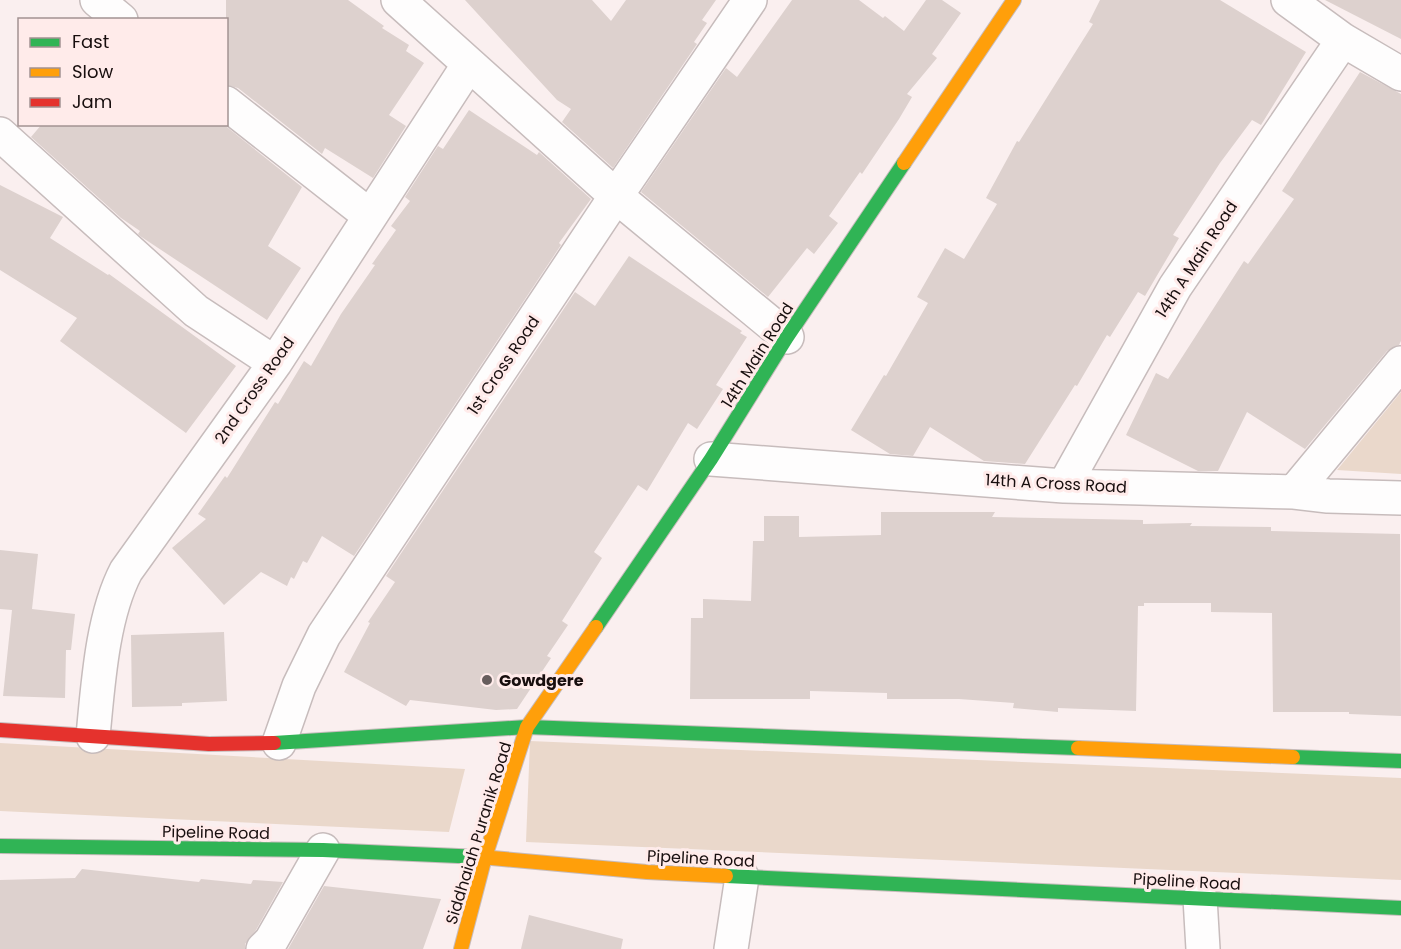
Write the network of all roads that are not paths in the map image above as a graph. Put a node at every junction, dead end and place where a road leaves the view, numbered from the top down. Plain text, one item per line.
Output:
1 (97, 0) edge
2 (398, 0) edge
3 (750, 0) edge
4 (1014, 0) edge
5 (1288, 0) edge
6 (119, 18) edge
7 (1342, 40) junction
8 (469, 64) junction
9 (1401, 74) edge
10 (228, 105) edge
11 (0, 134) edge
12 (616, 196) junction
13 (370, 216) junction
14 (787, 337) junction
15 (275, 363) junction
16 (1401, 363) edge
17 (711, 459) junction
18 (1064, 486) junction
19 (1294, 492) junction
20 (1401, 498) edge
21 (527, 727) junction
22 (0, 730) edge
23 (93, 736) junction
24 (279, 743) junction
25 (1401, 761) edge
26 (0, 846) edge
27 (322, 850) junction
28 (485, 857) junction
29 (742, 877) junction
30 (1200, 898) junction
31 (1401, 908) edge
32 (263, 949) edge
33 (461, 949) edge
34 (730, 949) edge
35 (1203, 949) edge

1 - 6 street
2 - 8 street
3 - 12 street, 1st Cross Road
4 - 14 main road, 14th Main Road
5 - 7 street
7 - 9 street
7 - 18 street, 14th A Main Road
8 - 12 street
8 - 13 street, 2nd Cross Road
10 - 13 street
11 - 15 street
12 - 14 street
12 - 24 street, 1st Cross Road
13 - 15 street, 2nd Cross Road
14 - 17 main road, 14th Main Road
15 - 23 street, 2nd Cross Road
16 - 19 street
17 - 18 street, 14th A Cross Road
17 - 21 main road, 14th Main Road
18 - 19 street, 14th A Cross Road
19 - 20 street, 14th A Cross Road
21 - 24 main road
21 - 25 main road
21 - 28 main road, Siddhaiah Puranik Road
22 - 23 main road
23 - 24 main road
26 - 27 main road, Pipeline Road
27 - 28 main road, Pipeline Road
27 - 32 street
28 - 29 main road, Pipeline Road
28 - 33 main road, Siddhaiah Puranik Road
29 - 30 main road, Pipeline Road
29 - 34 street
30 - 31 main road, Pipeline Road
30 - 35 street

